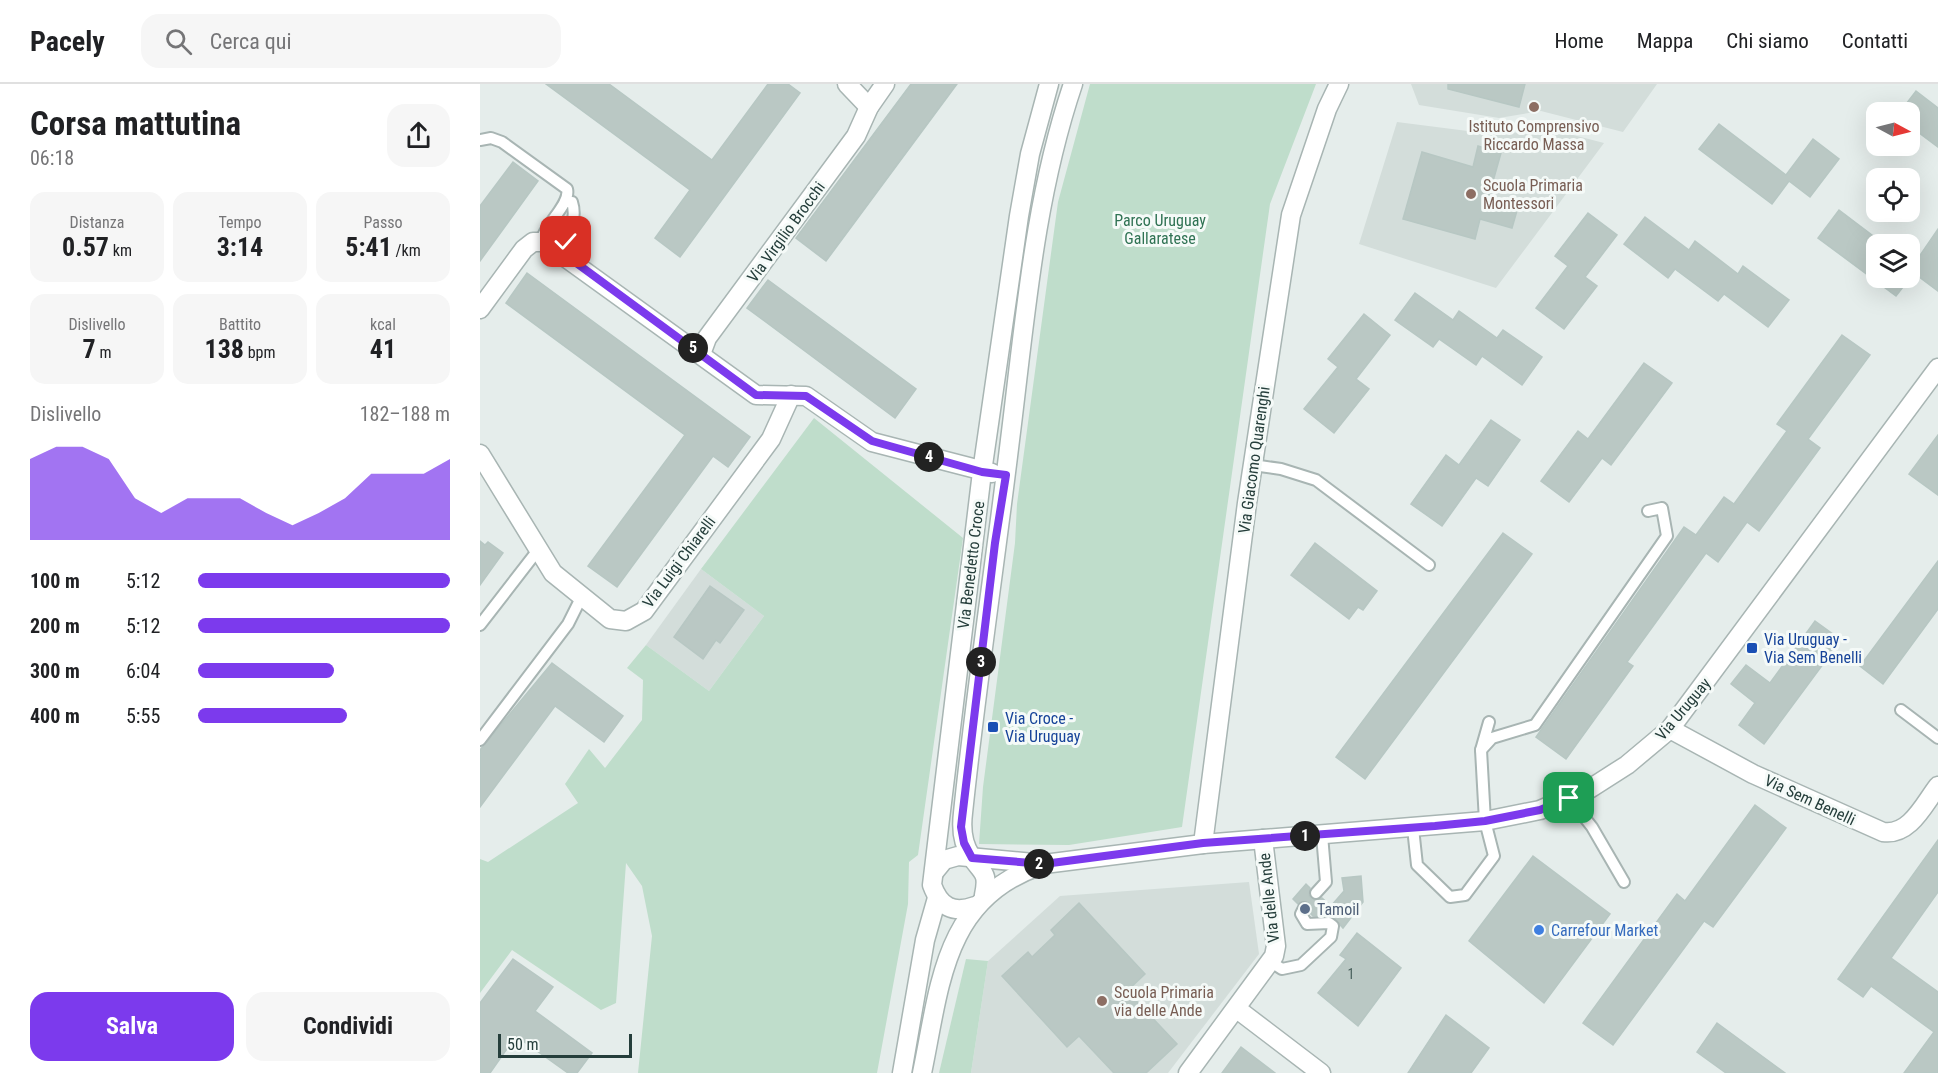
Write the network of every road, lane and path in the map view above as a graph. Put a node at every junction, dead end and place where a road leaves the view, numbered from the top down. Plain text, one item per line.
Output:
1 (847, 84) edge
2 (885, 84) edge
3 (1049, 84) edge
4 (1073, 84) edge
5 (1339, 84) edge
6 (868, 107) junction
7 (480, 140) edge
8 (565, 201) junction
9 (541, 241) junction
10 (560, 251) junction
11 (480, 309) edge
12 (700, 354) junction
13 (1938, 368) edge
14 (791, 395) junction
15 (480, 454) edge
16 (1253, 465) junction
17 (982, 472) junction
18 (1006, 475) junction
19 (1648, 511) dead end
20 (538, 550) junction
21 (1430, 565) dead end
22 (582, 596) junction
23 (480, 624) edge
24 (1901, 710) dead end
25 (1489, 722) dead end
26 (1670, 729) junction
27 (1938, 738) edge
28 (480, 740) edge
29 (1480, 750) junction
30 (1938, 786) edge
31 (1569, 798) junction
32 (1485, 821) junction
33 (1413, 828) junction
34 (1322, 835) junction
35 (1263, 839) junction
36 (1203, 843) junction
37 (972, 858) junction
38 (1044, 864) junction
39 (935, 871) junction
40 (1624, 882) dead end
41 (1316, 893) dead end
42 (937, 898) junction
43 (980, 901) junction
44 (1304, 908) dead end
45 (1272, 962) junction
46 (1237, 1009) junction
47 (902, 1073) edge
48 (922, 1073) edge
49 (1188, 1073) edge
50 (1321, 1073) edge

1 - 6 street
2 - 6 street, Via Virgilio Brocchi
3 - 17 street, Via Benedetto Croce
4 - 18 street, Via Benedetto Croce
5 - 16 street, Via Giacomo Quarenghi
6 - 12 street, Via Virgilio Brocchi
7 - 8 lane
8 - 9 lane
8 - 10 lane
9 - 10 street
9 - 11 street
10 - 12 street
12 - 14 street
13 - 26 street, Via Uruguay
14 - 17 street
14 - 22 street, Via Luigi Chiarelli
15 - 20 street, Via Luigi Chiarelli
16 - 21 lane
16 - 36 street, Via Giacomo Quarenghi
17 - 18 street
17 - 39 street, Via Benedetto Croce
18 - 37 street, Via Benedetto Croce
19 - 29 lane
20 - 22 street, Via Luigi Chiarelli
20 - 23 lane
22 - 28 lane
24 - 27 lane
25 - 29 lane
26 - 30 street, Via Sem Benelli
26 - 31 street, Via Uruguay
29 - 32 lane
31 - 32 street, Via Uruguay
31 - 40 lane
32 - 33 street, Via Uruguay
32 - 33 lane
33 - 34 street, Via Uruguay
34 - 35 street, Via Uruguay
34 - 41 lane
35 - 36 street, Via Uruguay
35 - 45 street, Via delle Ande
36 - 38 street, Via Uruguay
37 - 38 street, Via Uruguay
37 - 39 street
37 - 43 street
38 - 43 street
39 - 42 street
42 - 43 street
42 - 47 street
43 - 48 street
44 - 45 lane
45 - 46 street, Via delle Ande
46 - 49 street, Via delle Ande
46 - 50 street

